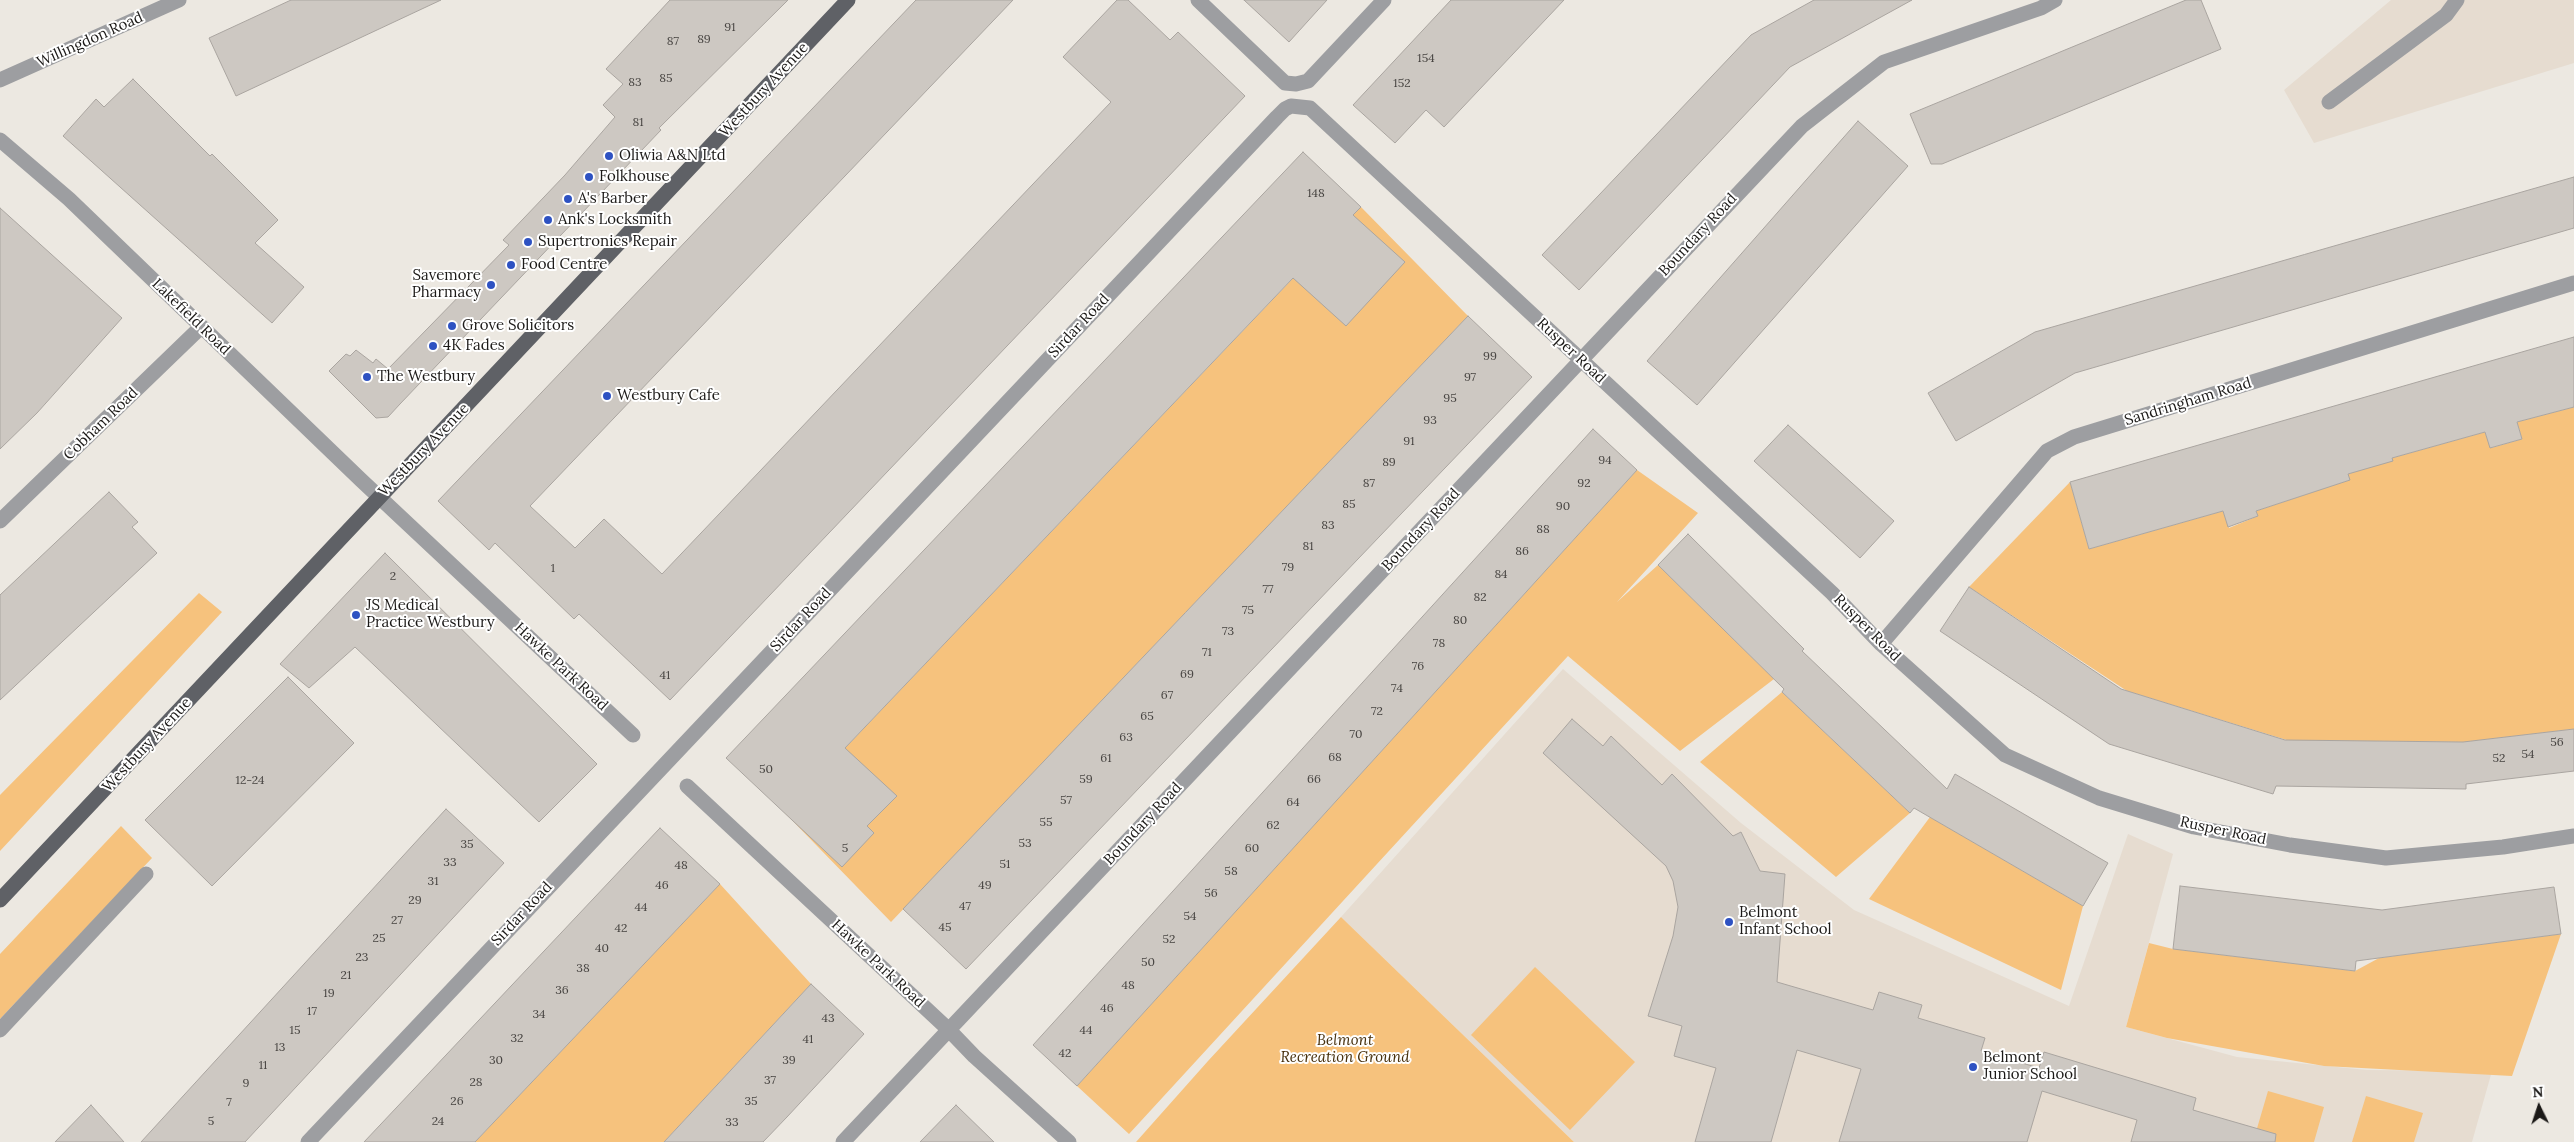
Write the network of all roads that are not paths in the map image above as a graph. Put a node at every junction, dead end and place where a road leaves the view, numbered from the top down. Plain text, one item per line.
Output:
1 (179, 0) edge
2 (848, 0) edge
3 (1198, 0) edge
4 (1384, 0) edge
5 (2055, 0) edge
6 (2457, 0) edge
7 (0, 80) edge
8 (2329, 102) dead end
9 (1298, 106) joint
10 (0, 140) edge
11 (2574, 283) edge
12 (201, 327) junction
13 (1580, 360) junction
14 (379, 497) junction
15 (0, 521) edge
16 (1881, 644) junction
17 (633, 735) dead end
18 (687, 786) dead end
19 (2574, 836) edge
20 (146, 874) dead end
21 (0, 900) edge
22 (0, 1030) edge
23 (949, 1030) junction
24 (308, 1142) edge
25 (843, 1142) edge
26 (1068, 1142) edge

1 - 7 street, Willingdon Road
2 - 14 main road, Westbury Avenue
3 - 4 street
5 - 13 street, Boundary Road
6 - 8 street
9 - 13 street, Rusper Road
9 - 24 street, Sirdar Road
10 - 12 street, Lakefield Road
11 - 16 street, Sandringham Road
12 - 14 street, Lakefield Road
12 - 15 street, Cobham Road
13 - 16 street, Rusper Road
13 - 23 street, Boundary Road
14 - 17 street, Hawke Park Road
14 - 21 main road, Westbury Avenue
16 - 19 street, Rusper Road
18 - 23 street, Hawke Park Road
20 - 22 street
23 - 25 street, Boundary Road
23 - 26 street, Hawke Park Road

